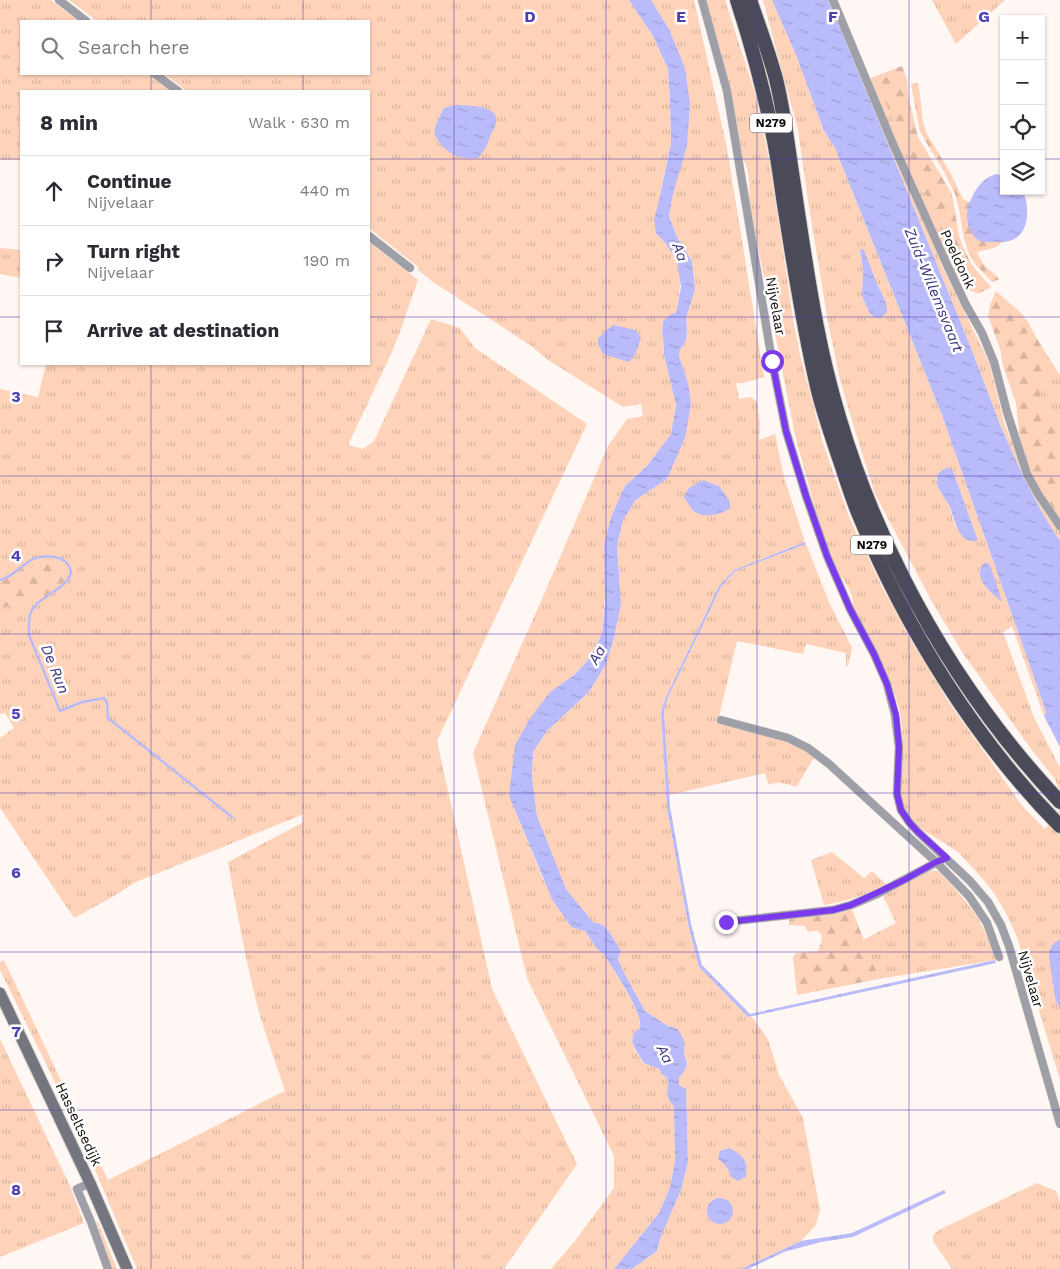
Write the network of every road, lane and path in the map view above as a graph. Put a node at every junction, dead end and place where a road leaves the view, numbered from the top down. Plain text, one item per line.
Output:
1 (59, 0) edge
2 (702, 0) edge
3 (737, 0) edge
4 (750, 0) edge
5 (832, 0) edge
6 (85, 20) edge
7 (156, 75) edge
8 (177, 90) edge
9 (370, 237) edge
10 (410, 268) dead end
11 (1060, 526) edge
12 (721, 720) dead end
13 (1060, 802) edge
14 (901, 810) junction
15 (887, 818) junction
16 (1060, 826) edge
17 (947, 858) junction
18 (936, 862) junction
19 (726, 922) dead end
20 (999, 957) dead end
21 (0, 993) edge
22 (0, 1008) edge
23 (1060, 1124) edge
24 (84, 1186) junction
25 (108, 1269) edge
26 (119, 1269) edge
27 (126, 1269) edge

1 - 6 street
2 - 14 street, Nijvelaar
3 - 16 highway, N279
4 - 13 highway, N279
5 - 11 street, Poeldonk
7 - 8 street
9 - 10 street
12 - 15 street, Nijvelaar
14 - 15 street
14 - 17 street, Nijvelaar
15 - 18 street, Nijvelaar
17 - 18 street
17 - 23 street, Nijvelaar
18 - 19 street
18 - 20 street, Nijvelaar
21 - 24 main road, Hasseltsedijk
22 - 24 main road, Hasseltsedijk
24 - 25 street, Hasseltsedijk
24 - 26 main road, Hasseltsedijk
24 - 27 main road, Hasseltsedijk

